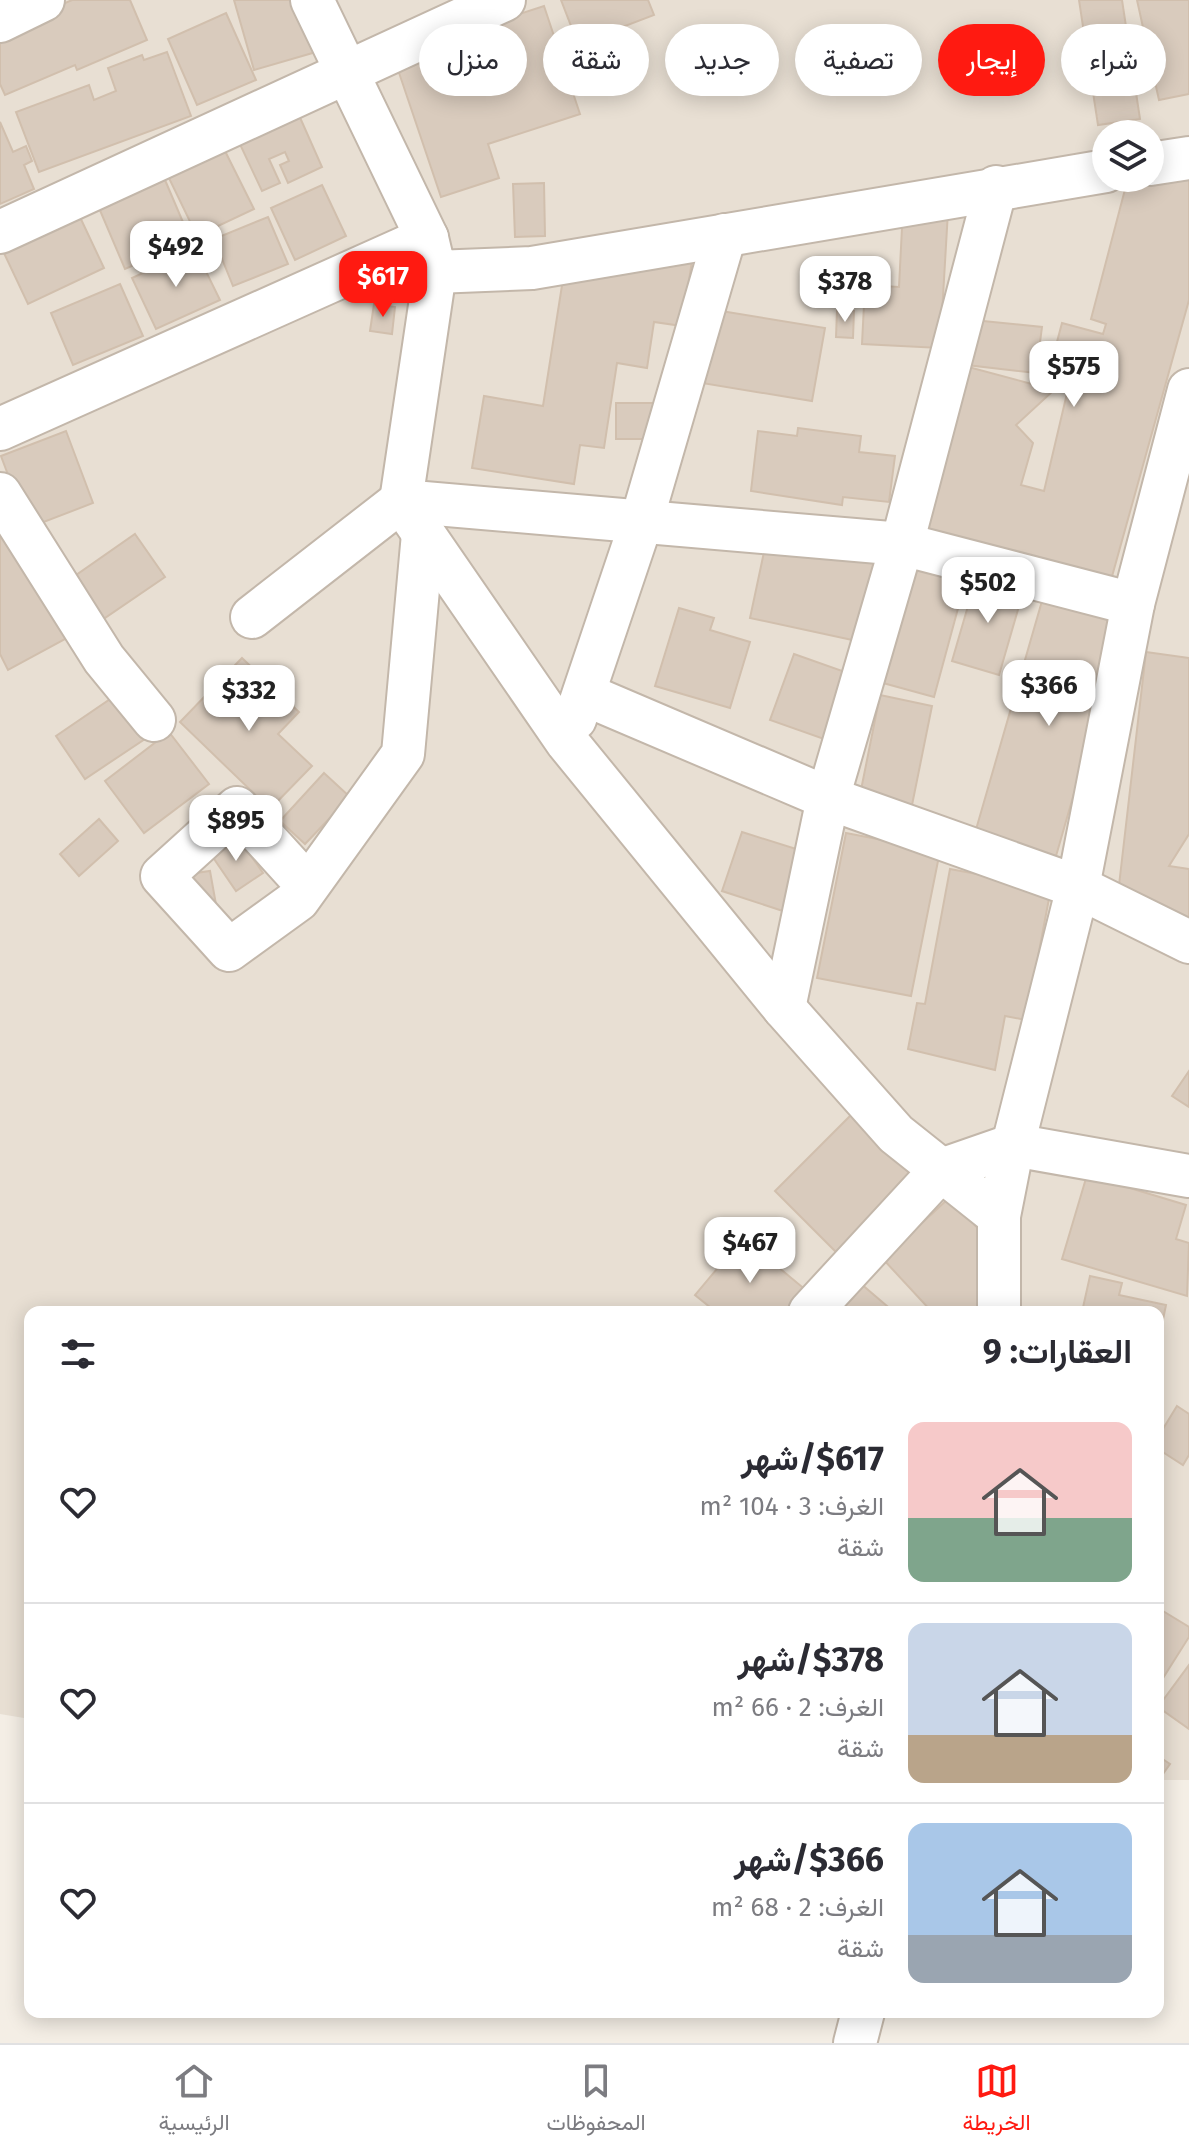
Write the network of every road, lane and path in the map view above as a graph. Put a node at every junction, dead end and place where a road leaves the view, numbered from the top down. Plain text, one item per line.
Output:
1 (43, 0) edge
2 (312, 0) edge
3 (504, 0) edge
4 (0, 21) edge
5 (344, 73) junction
6 (1189, 158) edge
7 (1164, 162) edge
8 (1092, 173) edge
9 (996, 187) junction
10 (0, 232) edge
11 (725, 235) junction
12 (431, 255) junction
13 (1189, 390) edge
14 (0, 429) edge
15 (0, 494) edge
16 (412, 518) junction
17 (641, 523) junction
18 (902, 544) junction
19 (1133, 604) junction
20 (252, 617) dead end
21 (584, 694) junction
22 (154, 720) dead end
23 (567, 742) junction
24 (828, 798) junction
25 (308, 886) dead end
26 (1078, 887) junction
27 (1189, 942) edge
28 (784, 1008) junction
29 (1013, 1145) junction
30 (941, 1170) junction
31 (1189, 1176) edge
32 (999, 1216) junction
33 (816, 1306) edge
34 (999, 1306) edge
35 (861, 2018) edge
36 (855, 2043) edge

1 - 4 street
2 - 5 street
3 - 5 street
5 - 10 street
5 - 12 street
6 - 7 street
8 - 9 street
9 - 11 street
9 - 18 street
11 - 12 street
11 - 17 street
12 - 14 street
12 - 16 street
13 - 19 street
15 - 22 street
16 - 17 street
16 - 20 street
16 - 23 street
16 - 25 street
17 - 18 street
17 - 21 street
18 - 19 street
18 - 24 street
19 - 26 street
21 - 23 street
21 - 24 street
23 - 28 street
24 - 26 street
24 - 28 street
26 - 27 street
26 - 29 street
28 - 30 street
29 - 30 street
29 - 31 street
29 - 32 street
30 - 32 street
30 - 33 street
32 - 34 street
35 - 36 street

